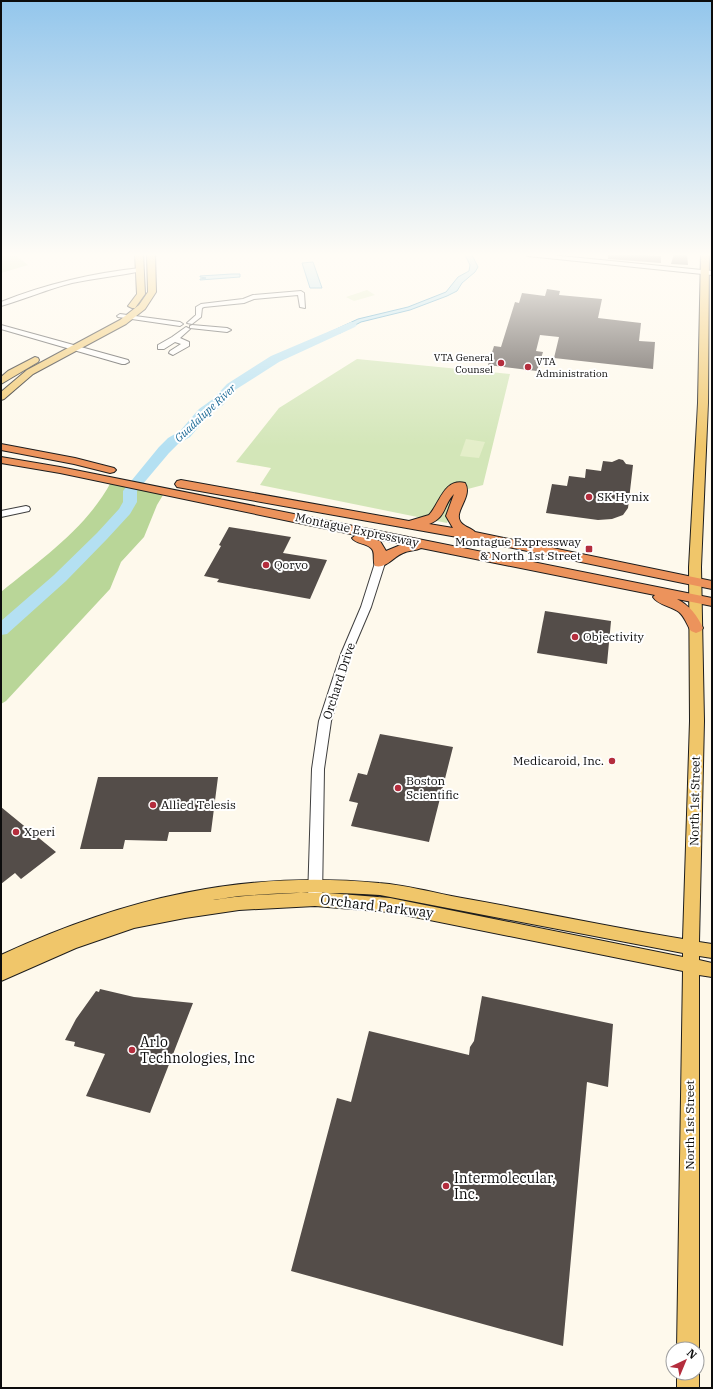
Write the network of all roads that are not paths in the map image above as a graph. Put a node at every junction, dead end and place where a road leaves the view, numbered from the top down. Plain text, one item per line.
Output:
1 (116, 318) edge
2 (130, 318) joint
3 (197, 318) edge
4 (708, 318) edge
5 (187, 326) junction
6 (1, 327) edge
7 (227, 330) dead end
8 (175, 339) junction
9 (64, 344) junction
10 (161, 347) dead end
11 (73, 348) junction
12 (173, 353) dead end
13 (125, 362) dead end
14 (1, 381) edge
15 (1, 397) edge
16 (1, 447) edge
17 (1, 460) edge
18 (118, 477) junction
19 (183, 490) junction
20 (26, 509) dead end
21 (1, 514) edge
22 (304, 519) junction
23 (405, 523) junction
24 (474, 536) junction
25 (436, 547) junction
26 (380, 563) junction
27 (696, 581) junction
28 (712, 585) edge
29 (633, 586) junction
30 (696, 598) junction
31 (712, 602) edge
32 (696, 628) junction
33 (315, 892) junction
34 (712, 951) edge
35 (26, 956) junction
36 (691, 957) junction
37 (1, 963) edge
38 (712, 970) edge
39 (1, 974) edge
40 (688, 1341) edge

1 - 9 main road
2 - 5 street
2 - 11 main road
3 - 5 street
4 - 27 main road, North 1st Street
5 - 7 street
5 - 8 street
6 - 9 street
8 - 10 street
8 - 12 street
9 - 11 street
9 - 14 main road
11 - 13 street
11 - 15 main road
16 - 18 highway, Montague Expressway
17 - 18 highway, Montague Expressway
18 - 19 highway, Montague Expressway
19 - 22 highway, Montague Expressway
19 - 23 highway, Montague Expressway
20 - 21 street
22 - 25 highway, Montague Expressway
22 - 26 highway
23 - 24 highway, Montague Expressway
23 - 24 highway
24 - 27 highway, Montague Expressway
25 - 26 highway
25 - 29 highway, Montague Expressway
26 - 33 street, Orchard Drive
27 - 28 highway, Montague Expressway
27 - 30 main road, North 1st Street
29 - 30 highway, Montague Expressway
29 - 32 highway
30 - 31 highway, Montague Expressway
30 - 32 main road, North 1st Street
32 - 36 main road, North 1st Street
33 - 35 main road, Orchard Parkway
33 - 36 main road, Orchard Parkway
34 - 36 main road, Orchard Parkway
35 - 37 main road, Orchard Parkway
35 - 39 main road, Orchard Parkway
36 - 38 main road, Orchard Parkway
36 - 40 main road, North 1st Street

